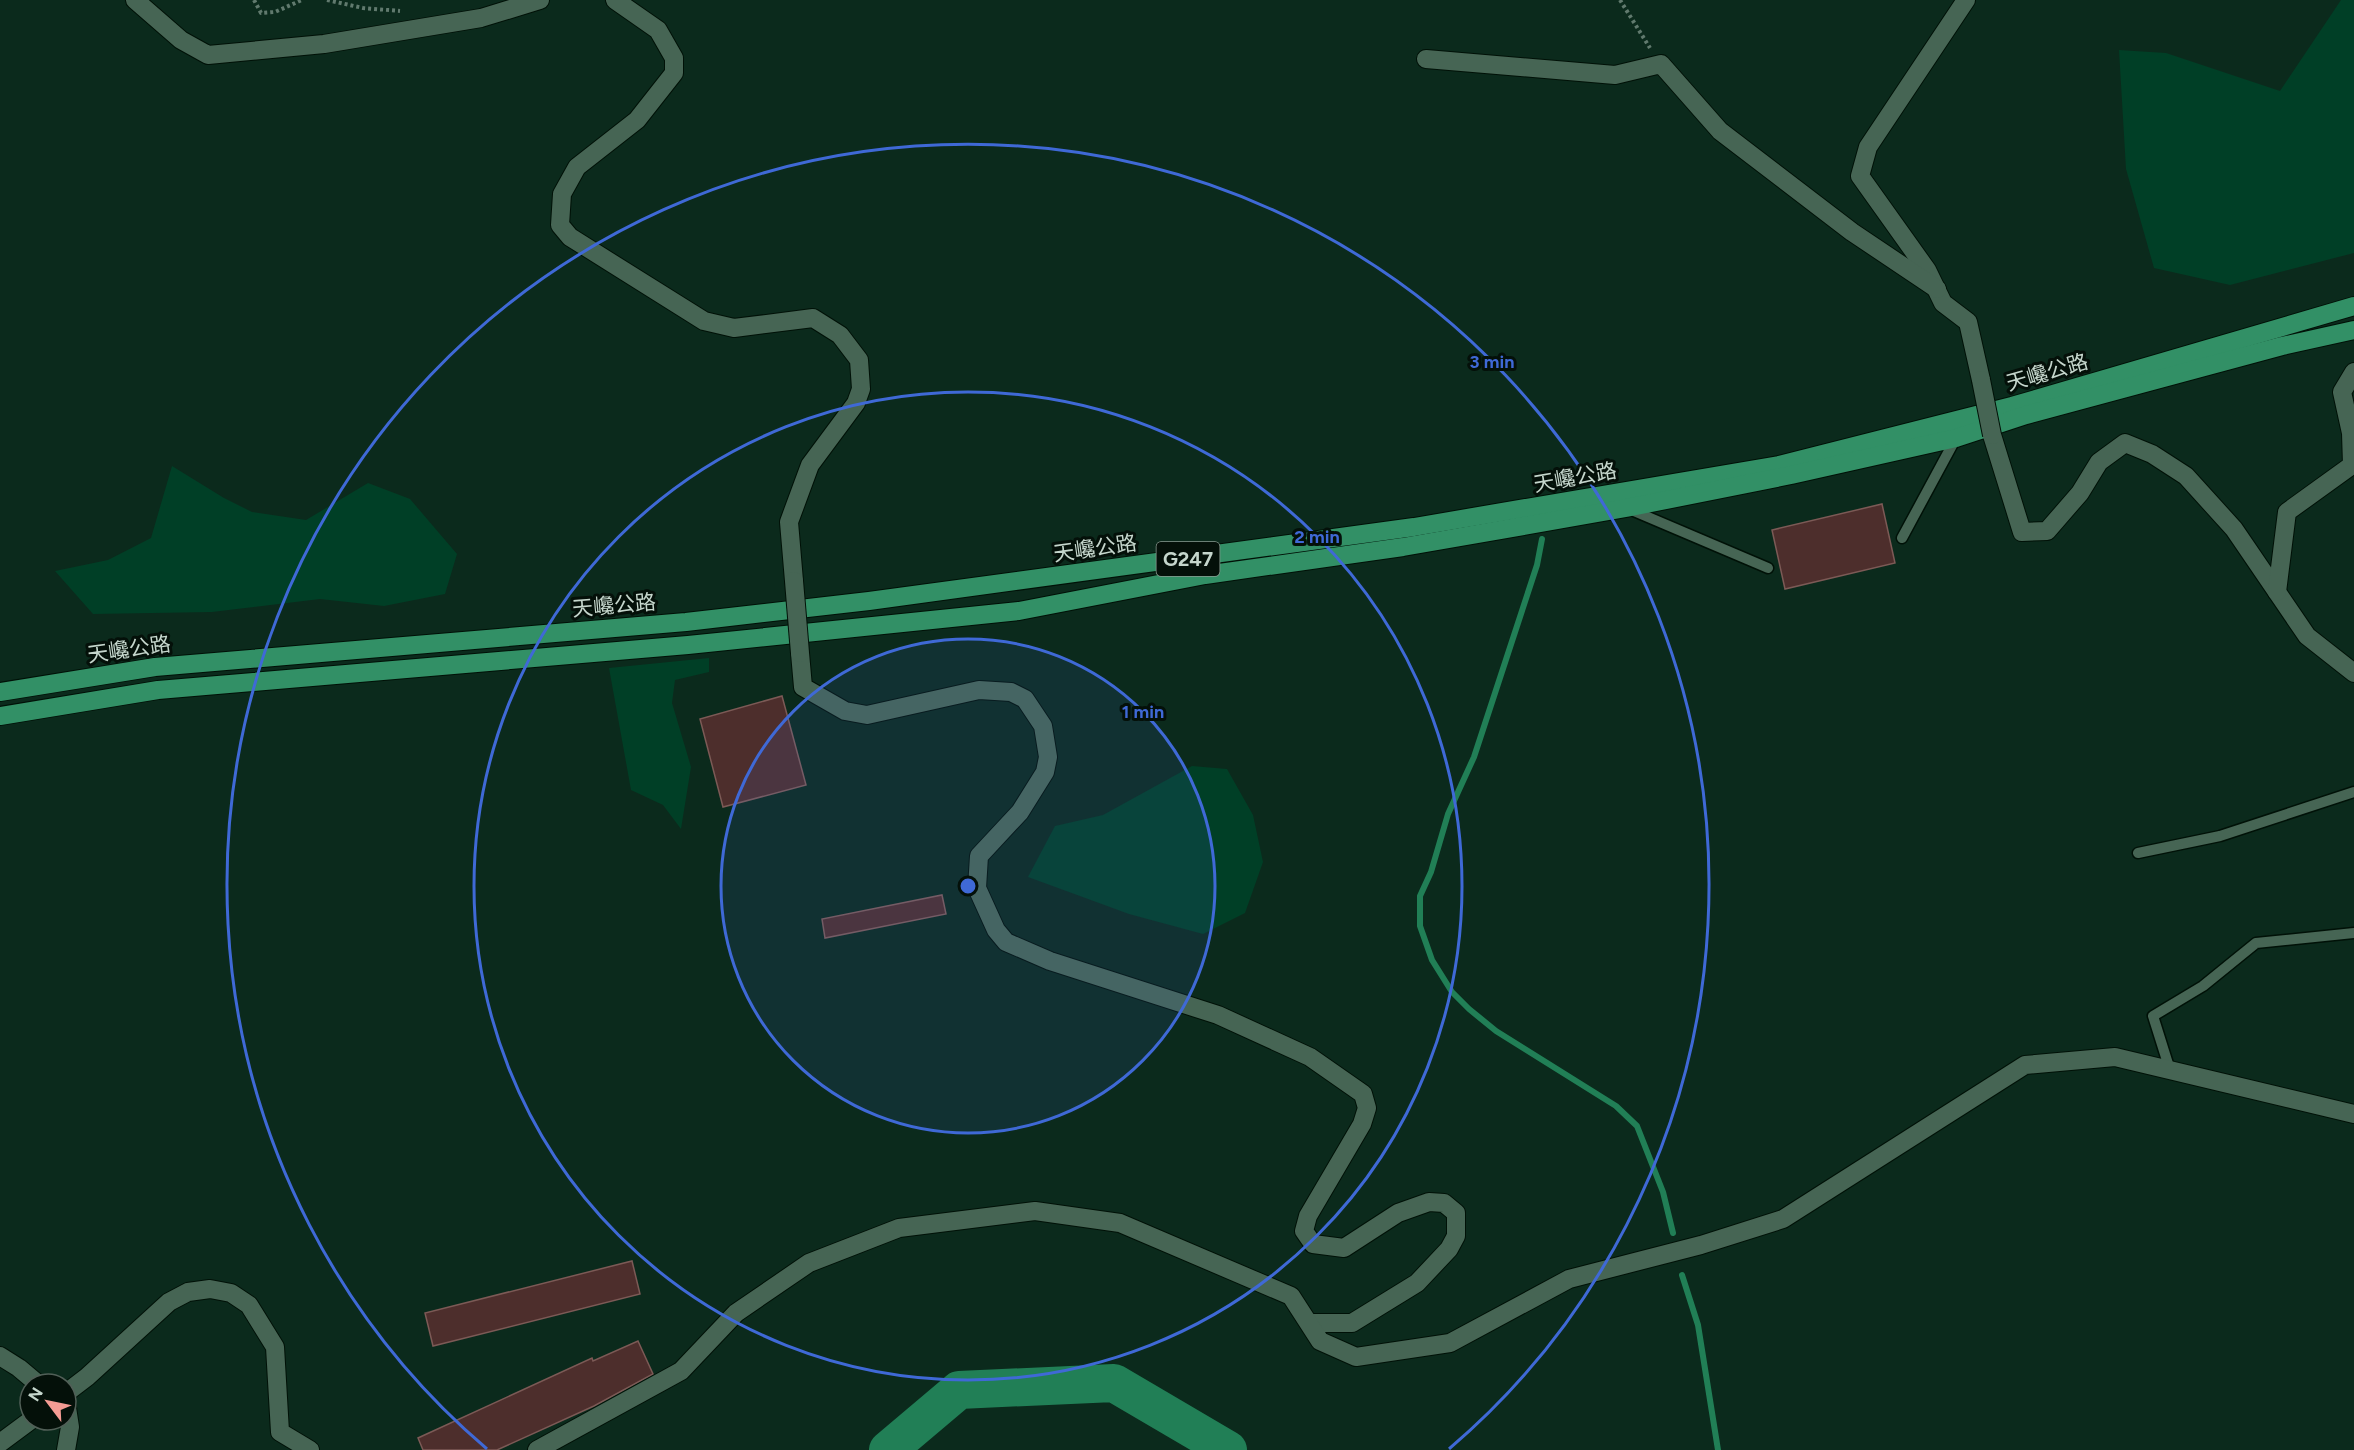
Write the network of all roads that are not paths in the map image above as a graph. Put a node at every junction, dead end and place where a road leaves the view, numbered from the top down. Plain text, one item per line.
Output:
1 (135, 0) edge
2 (540, 0) edge
3 (615, 0) edge
4 (1966, 0) edge
5 (1426, 59) dead end
6 (1937, 289) junction
7 (2354, 306) edge
8 (2354, 330) edge
9 (2354, 372) edge
10 (1956, 438) junction
11 (1626, 508) junction
12 (1902, 538) dead end
13 (1768, 568) dead end
14 (2277, 592) junction
15 (2354, 673) edge
16 (0, 692) edge
17 (0, 716) edge
18 (2354, 792) edge
19 (2138, 854) dead end
20 (2354, 933) edge
21 (2170, 1070) junction
22 (2354, 1114) edge
23 (1309, 1323) junction
24 (0, 1356) edge
25 (24, 1372) edge
26 (78, 1384) edge
27 (18, 1430) edge
28 (69, 1432) edge
29 (0, 1443) edge
30 (66, 1450) edge
31 (310, 1450) edge
32 (537, 1450) edge

1 - 2 street
3 - 23 street, bridge
4 - 6 street
5 - 6 street
6 - 14 street, bridge
7 - 16 highway, 天巉公路 / G247
8 - 10 highway, 天巉公路 / G247
9 - 14 street
10 - 11 highway, 天巉公路 / G247
10 - 12 lane
11 - 13 lane
11 - 17 highway, 天巉公路 / G247
14 - 15 street
18 - 19 lane
20 - 21 lane
21 - 22 street
21 - 23 street
23 - 32 street
24 - 25 street
26 - 31 street
27 - 29 street
28 - 30 street

